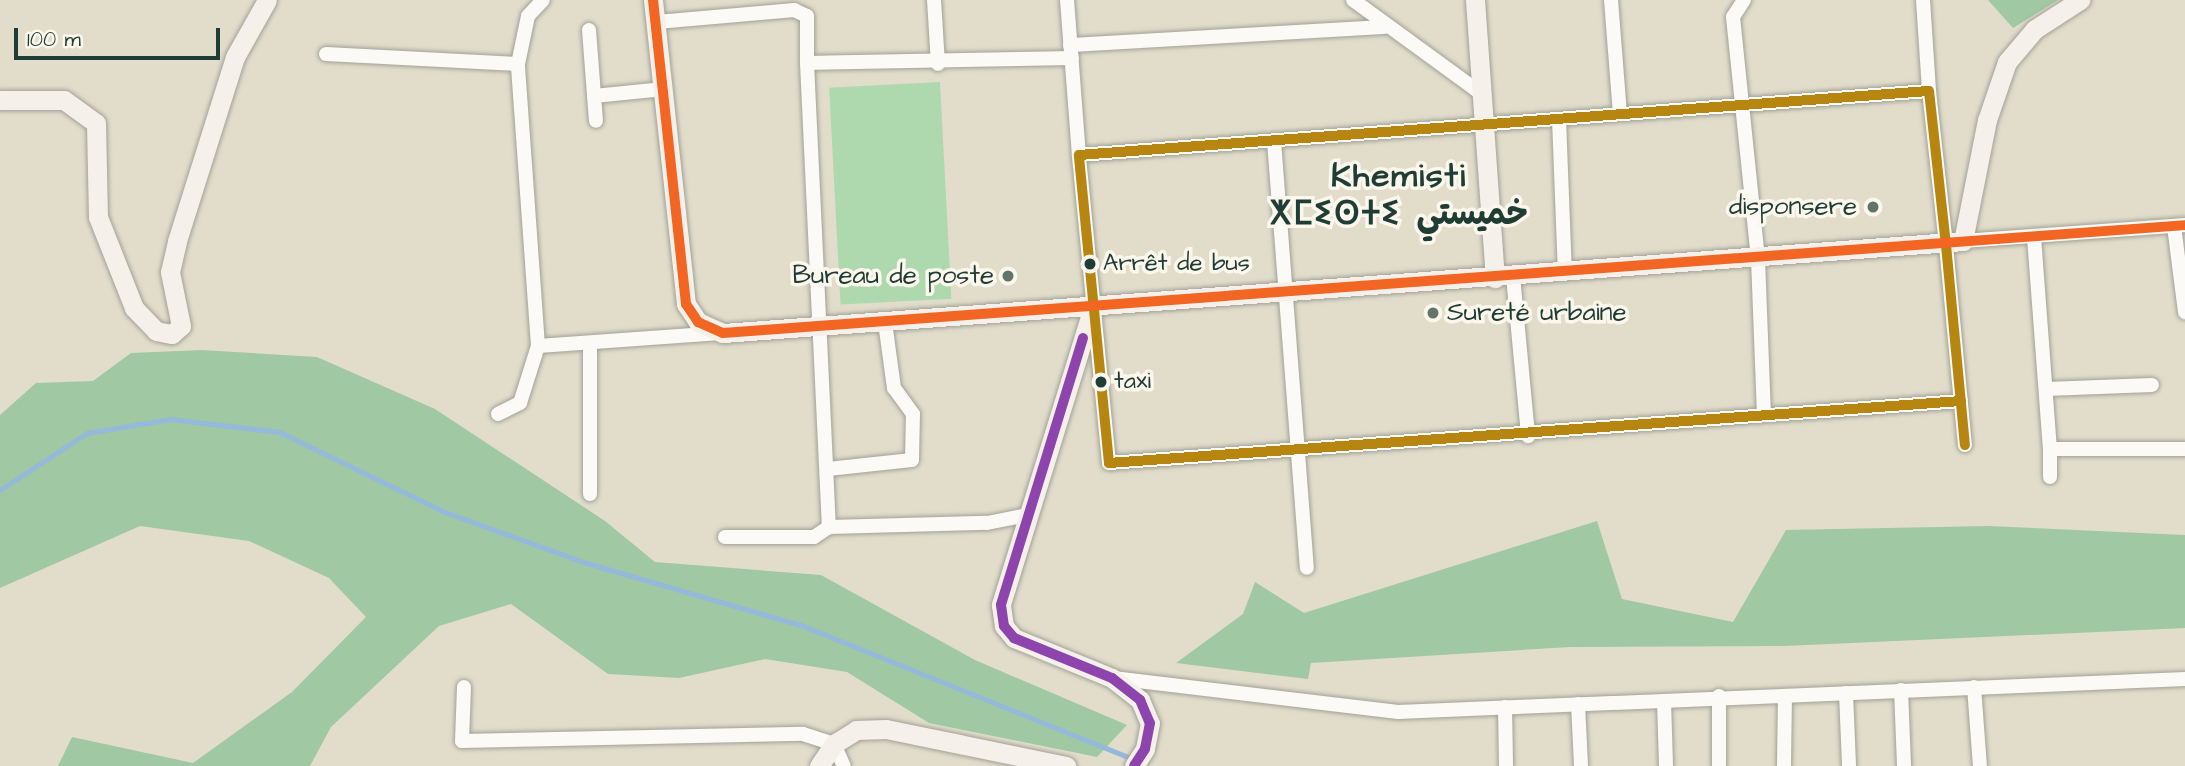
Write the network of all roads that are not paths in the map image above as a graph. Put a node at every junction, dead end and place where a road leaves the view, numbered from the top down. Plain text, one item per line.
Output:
1 (267, 0) edge
2 (543, 0) edge
3 (653, 0) edge
4 (934, 0) edge
5 (1067, 0) edge
6 (1353, 0) edge
7 (1475, 0) edge
8 (1611, 0) edge
9 (1744, 0) edge
10 (1923, 0) edge
11 (2080, 0) edge
12 (657, 22) junction
13 (1384, 27) junction
14 (589, 30) dead end
15 (1071, 51) junction
16 (326, 54) dead end
17 (807, 63) junction
18 (518, 64) junction
19 (938, 64) junction
20 (664, 89) junction
21 (1929, 91) junction
22 (1482, 94) junction
23 (594, 96) junction
24 (0, 100) edge
25 (1740, 104) junction
26 (1620, 114) junction
27 (1559, 119) junction
28 (596, 121) dead end
29 (1484, 125) junction
30 (1274, 141) junction
31 (1079, 155) junction
32 (2180, 225) edge
33 (2034, 237) junction
34 (1954, 243) junction
35 (1758, 258) junction
36 (1565, 272) junction
37 (1504, 277) junction
38 (1287, 293) junction
39 (1093, 307) junction
40 (2185, 312) edge
41 (885, 322) junction
42 (824, 326) junction
43 (723, 333) junction
44 (590, 345) junction
45 (538, 346) junction
46 (2152, 385) dead end
47 (2046, 389) junction
48 (1961, 401) junction
49 (498, 414) dead end
50 (1764, 415) junction
51 (1528, 436) junction
52 (1965, 445) dead end
53 (1297, 449) junction
54 (2050, 449) junction
55 (2185, 449) edge
56 (828, 469) junction
57 (2050, 477) dead end
58 (590, 494) dead end
59 (1028, 515) junction
60 (829, 527) junction
61 (725, 537) dead end
62 (1307, 568) dead end
63 (1112, 678) junction
64 (2185, 679) edge
65 (464, 687) dead end
66 (1974, 687) junction
67 (1901, 690) junction
68 (1846, 693) junction
69 (1719, 696) junction
70 (1785, 696) junction
71 (1664, 701) junction
72 (1578, 705) junction
73 (1504, 707) junction
74 (834, 744) junction
75 (819, 766) edge
76 (844, 766) edge
77 (1066, 766) edge
78 (1134, 766) edge
79 (1506, 766) edge
80 (1581, 766) edge
81 (1666, 766) edge
82 (1719, 766) edge
83 (1784, 766) edge
84 (1849, 766) edge
85 (1905, 766) edge
86 (1980, 766) edge

1 - 24 main road
2 - 18 street
3 - 12 main road
4 - 19 street
5 - 15 street
6 - 13 street
7 - 22 main road
8 - 26 street
9 - 25 street
10 - 21 street
11 - 34 main road
12 - 17 street
12 - 20 main road
13 - 15 street
13 - 22 street
14 - 23 street
15 - 19 street
15 - 31 street
16 - 18 street
17 - 19 street
17 - 42 street
18 - 45 street
20 - 23 street
20 - 43 main road
21 - 25 street
21 - 34 street
22 - 29 main road
23 - 28 street
25 - 26 street
25 - 35 street
26 - 27 street
27 - 29 street
27 - 36 street
29 - 30 street
29 - 37 main road
30 - 31 street
30 - 38 street
31 - 39 street
32 - 33 street
32 - 40 street
33 - 34 street
33 - 47 street
34 - 35 main road
34 - 48 street
35 - 36 main road
35 - 50 street
36 - 37 main road
37 - 38 main road
37 - 51 street
38 - 39 main road
38 - 53 street
39 - 41 main road
39 - 53 street
39 - 59 main road
41 - 42 main road
41 - 56 street
42 - 43 main road
42 - 56 street
43 - 44 street
44 - 45 street
44 - 58 street
45 - 49 street
46 - 47 street
47 - 54 street
48 - 50 street
48 - 52 street
50 - 51 street
51 - 53 street
53 - 62 street
54 - 55 street
54 - 57 street
56 - 60 street
59 - 60 street
59 - 63 main road
60 - 61 street
63 - 73 street
63 - 78 main road
64 - 66 street
65 - 74 street
66 - 67 street
66 - 86 street
67 - 68 street
67 - 85 street
68 - 70 street
68 - 84 street
69 - 70 street
69 - 71 street
69 - 82 street
70 - 83 street
71 - 72 street
71 - 81 street
72 - 73 street
72 - 80 street
73 - 79 street
74 - 75 main road
74 - 76 street
74 - 77 main road

